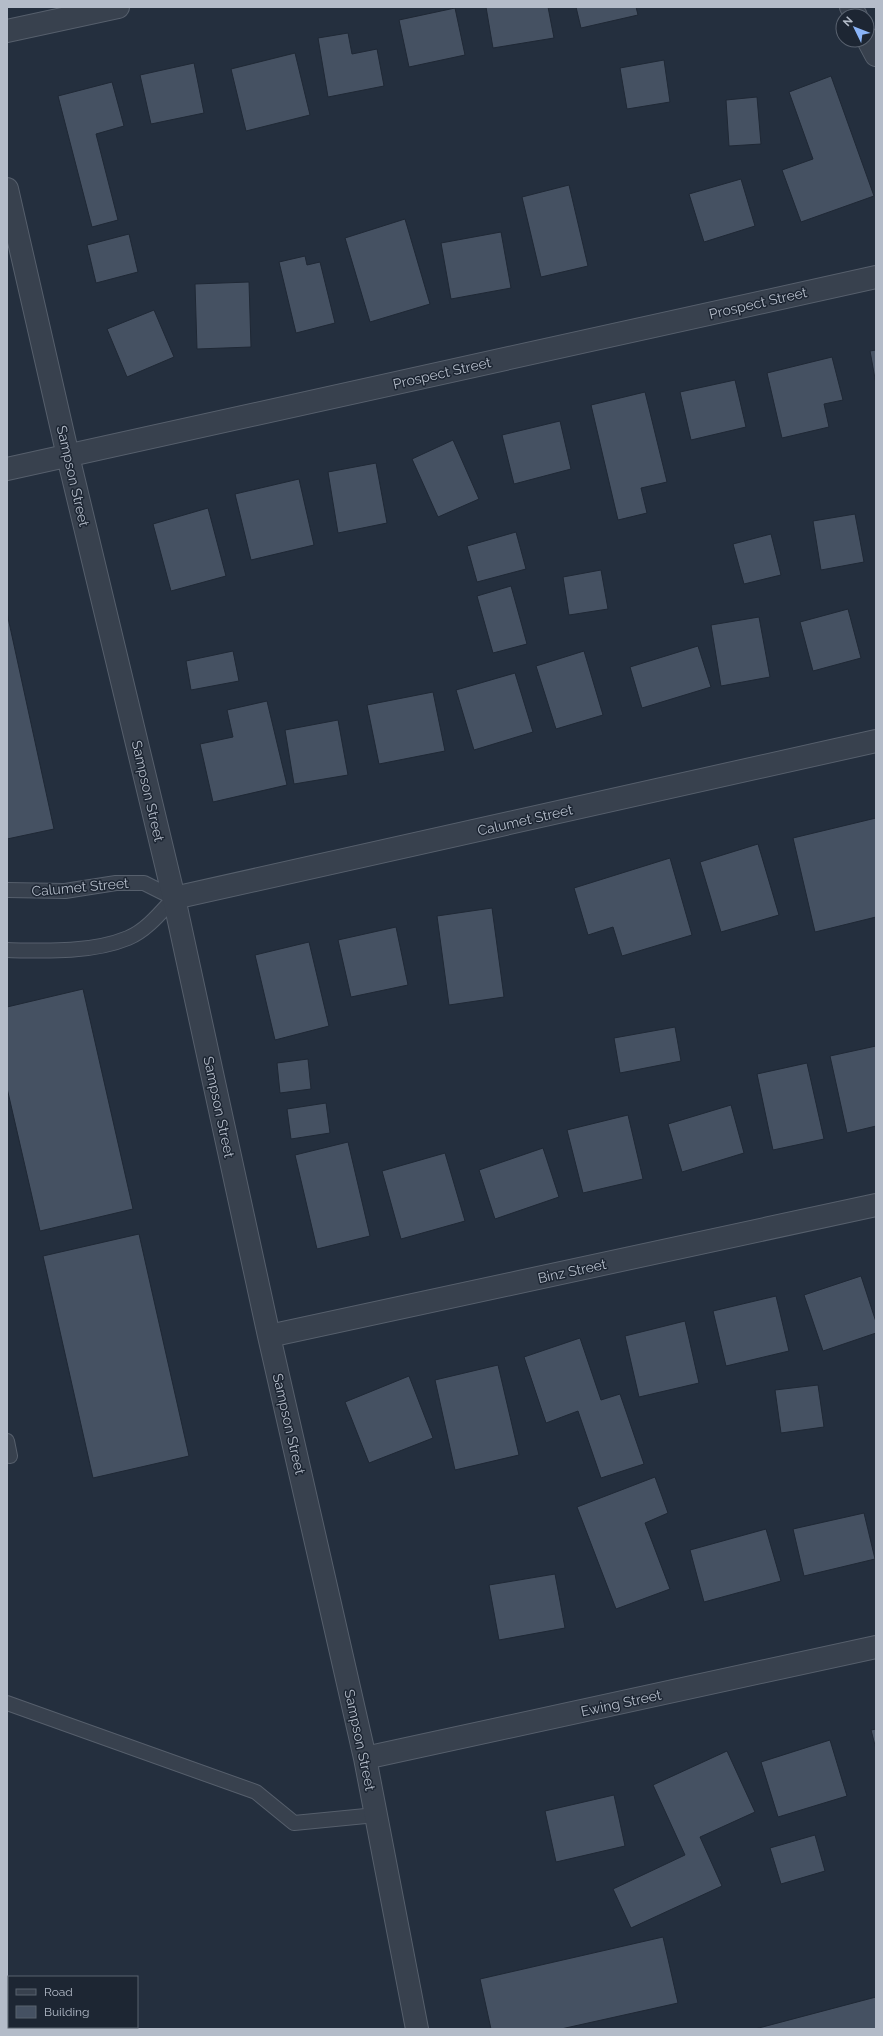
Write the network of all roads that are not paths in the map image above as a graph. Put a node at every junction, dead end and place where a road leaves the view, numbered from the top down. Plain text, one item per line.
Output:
1 (118, 7) edge
2 (7, 31) edge
3 (7, 188) edge
4 (876, 277) edge
5 (68, 456) junction
6 (7, 469) edge
7 (876, 741) edge
8 (7, 890) edge
9 (174, 898) junction
10 (7, 950) edge
11 (876, 1205) edge
12 (269, 1336) junction
13 (7, 1441) edge
14 (10, 1456) dead end
15 (876, 1647) edge
16 (7, 1703) edge
17 (365, 1758) junction
18 (376, 1815) junction
19 (417, 2029) edge

1 - 2 street
3 - 5 street, Sampson Street
4 - 5 street, Prospect Street
5 - 6 street, Prospect Street
5 - 9 street, Sampson Street
7 - 9 street, Calumet Street
8 - 9 lane, Calumet Street
9 - 10 lane
9 - 12 street, Sampson Street
11 - 12 street, Binz Street
12 - 17 street, Sampson Street
13 - 14 lane
15 - 17 street, Ewing Street
16 - 18 lane
17 - 18 street, Sampson Street
18 - 19 street, Sampson Street

